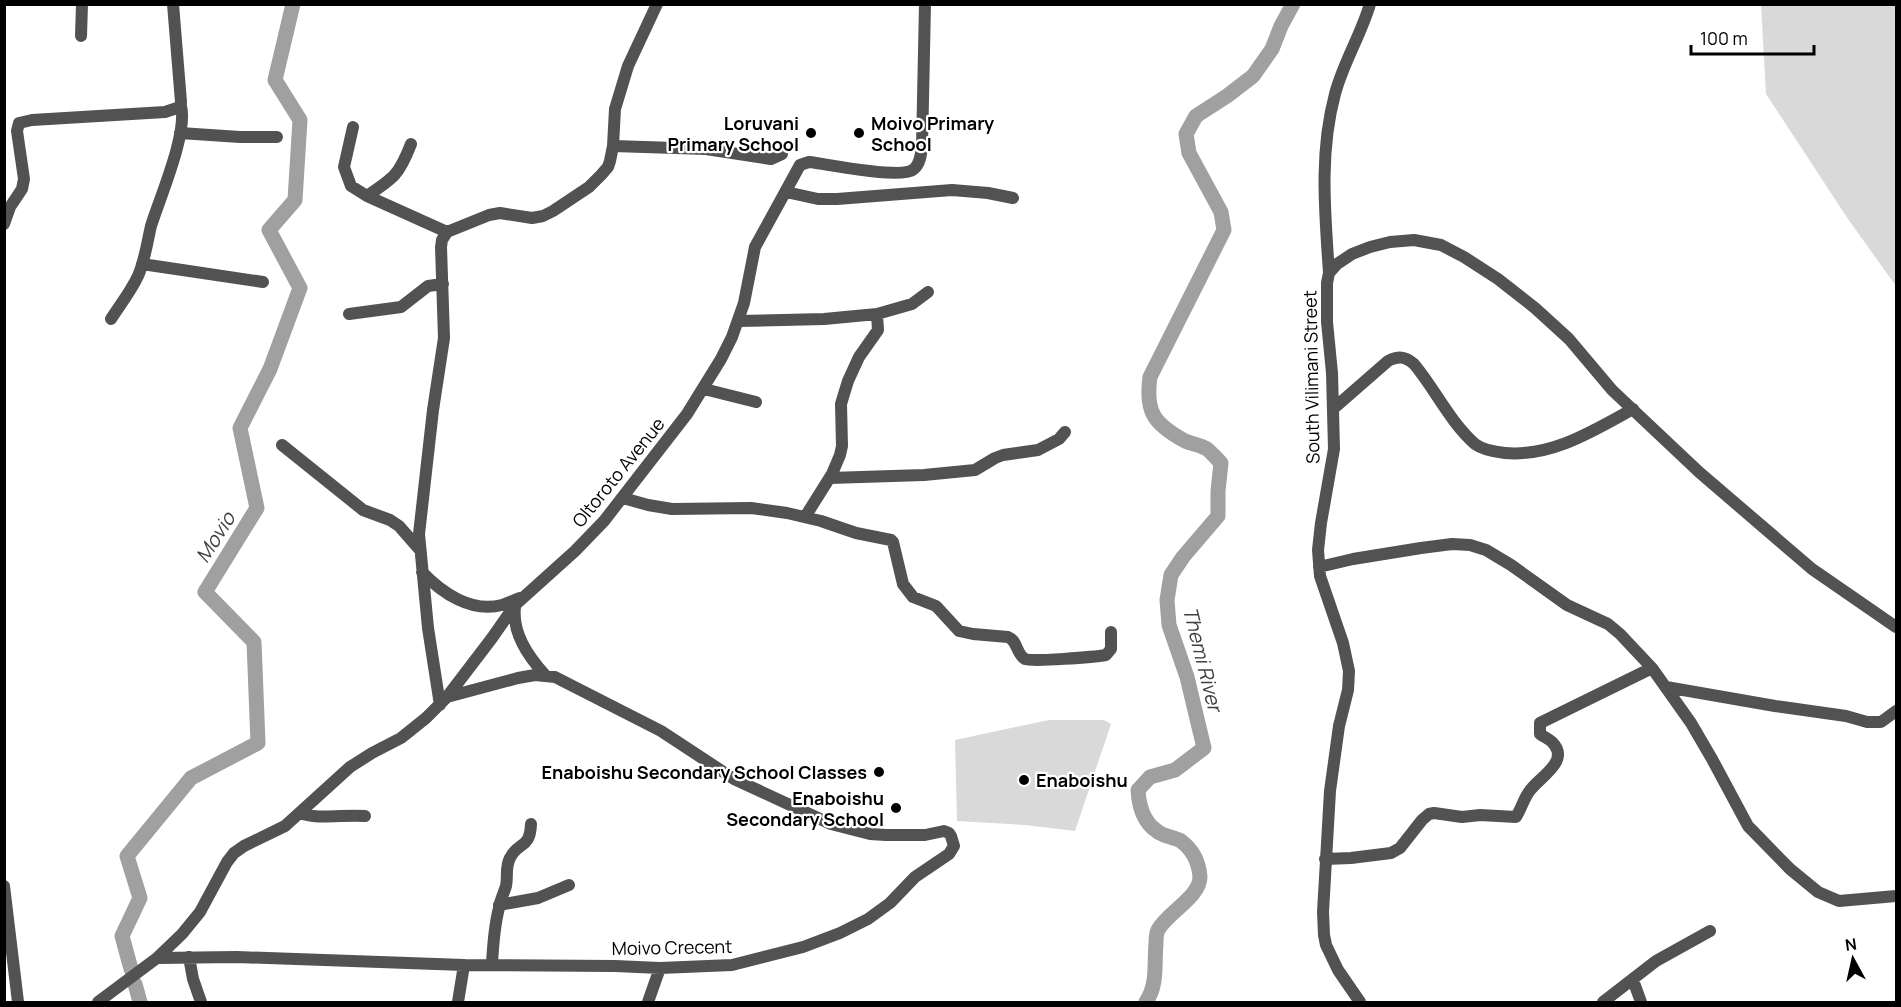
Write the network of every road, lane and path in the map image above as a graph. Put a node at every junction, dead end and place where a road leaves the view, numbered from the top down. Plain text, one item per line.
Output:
1 (82, 4) edge
2 (173, 4) edge
3 (657, 4) edge
4 (926, 4) edge
5 (1370, 4) edge
6 (81, 36) dead end
7 (181, 106) junction
8 (352, 127) dead end
9 (180, 133) junction
10 (277, 137) dead end
11 (411, 144) dead end
12 (613, 146) junction
13 (782, 154) dead end
14 (786, 192) junction
15 (367, 196) junction
16 (1013, 198) dead end
17 (4, 224) edge
18 (447, 232) junction
19 (142, 264) junction
20 (1329, 273) junction
21 (263, 282) dead end
22 (443, 284) junction
23 (928, 292) dead end
24 (349, 314) dead end
25 (878, 314) junction
26 (111, 319) dead end
27 (738, 321) junction
28 (704, 389) junction
29 (756, 402) dead end
30 (1332, 408) junction
31 (1633, 409) junction
32 (1065, 432) dead end
33 (282, 445) dead end
34 (830, 478) junction
35 (623, 498) junction
36 (806, 517) junction
37 (420, 551) junction
38 (1319, 567) junction
39 (422, 572) junction
40 (524, 596) junction
41 (515, 606) junction
42 (1896, 627) edge
43 (1111, 632) dead end
44 (1652, 668) junction
45 (545, 675) junction
46 (1666, 687) junction
47 (443, 701) junction
48 (1896, 711) edge
49 (300, 813) junction
50 (365, 816) dead end
51 (531, 824) dead end
52 (1325, 859) junction
53 (569, 885) dead end
54 (4, 886) edge
55 (1896, 896) edge
56 (499, 905) junction
57 (1710, 931) dead end
58 (189, 957) junction
59 (9, 958) edge
60 (157, 958) junction
61 (492, 964) junction
62 (464, 965) junction
63 (660, 968) junction
64 (1633, 980) junction
65 (18, 1002) edge
66 (98, 1002) edge
67 (201, 1002) edge
68 (458, 1002) edge
69 (648, 1002) edge
70 (1360, 1002) edge
71 (1603, 1002) edge
72 (1641, 1002) edge

1 - 6 street
2 - 7 street
3 - 12 street
4 - 14 street, Oltoroto Avenue
5 - 20 street
7 - 9 street
7 - 17 street
8 - 15 street
9 - 10 street
9 - 19 street
11 - 15 street
12 - 13 street
12 - 18 street
14 - 16 street
14 - 27 street, Oltoroto Avenue
15 - 18 street
18 - 22 street
19 - 21 street
19 - 26 street
20 - 30 street, South Vilimani Street
20 - 31 street, South Vilimani Street
22 - 24 street
22 - 37 street
23 - 25 street
25 - 27 street
25 - 34 street
27 - 28 street, Oltoroto Avenue
28 - 29 street
28 - 35 street, Oltoroto Avenue
30 - 31 street
30 - 38 street, South Vilimani Street
31 - 42 street, South Vilimani Street
32 - 34 street
33 - 37 street
34 - 36 street
35 - 36 street
35 - 40 street, Oltoroto Avenue
36 - 43 street
37 - 39 street
38 - 44 street
38 - 52 street, South Vilimani Street
39 - 40 street
39 - 47 street
40 - 41 street, Oltoroto Avenue
41 - 45 street
41 - 47 street, Oltoroto Avenue
44 - 46 street
44 - 52 street
45 - 47 street, Moivo Crecent
45 - 63 street, Moivo Crecent
46 - 48 street
46 - 55 street
47 - 49 street, Oltoroto Avenue
49 - 50 street
49 - 60 street, Oltoroto Avenue
51 - 56 street
52 - 70 street, South Vilimani Street
53 - 56 street
54 - 59 street
56 - 61 street
57 - 64 street
58 - 60 street, Moivo Crecent
58 - 62 street, Moivo Crecent
58 - 67 street
59 - 65 street
60 - 66 street, Oltoroto Avenue
61 - 62 street, Moivo Crecent
61 - 63 street, Moivo Crecent
62 - 68 street
63 - 69 street
64 - 71 street
64 - 72 street

